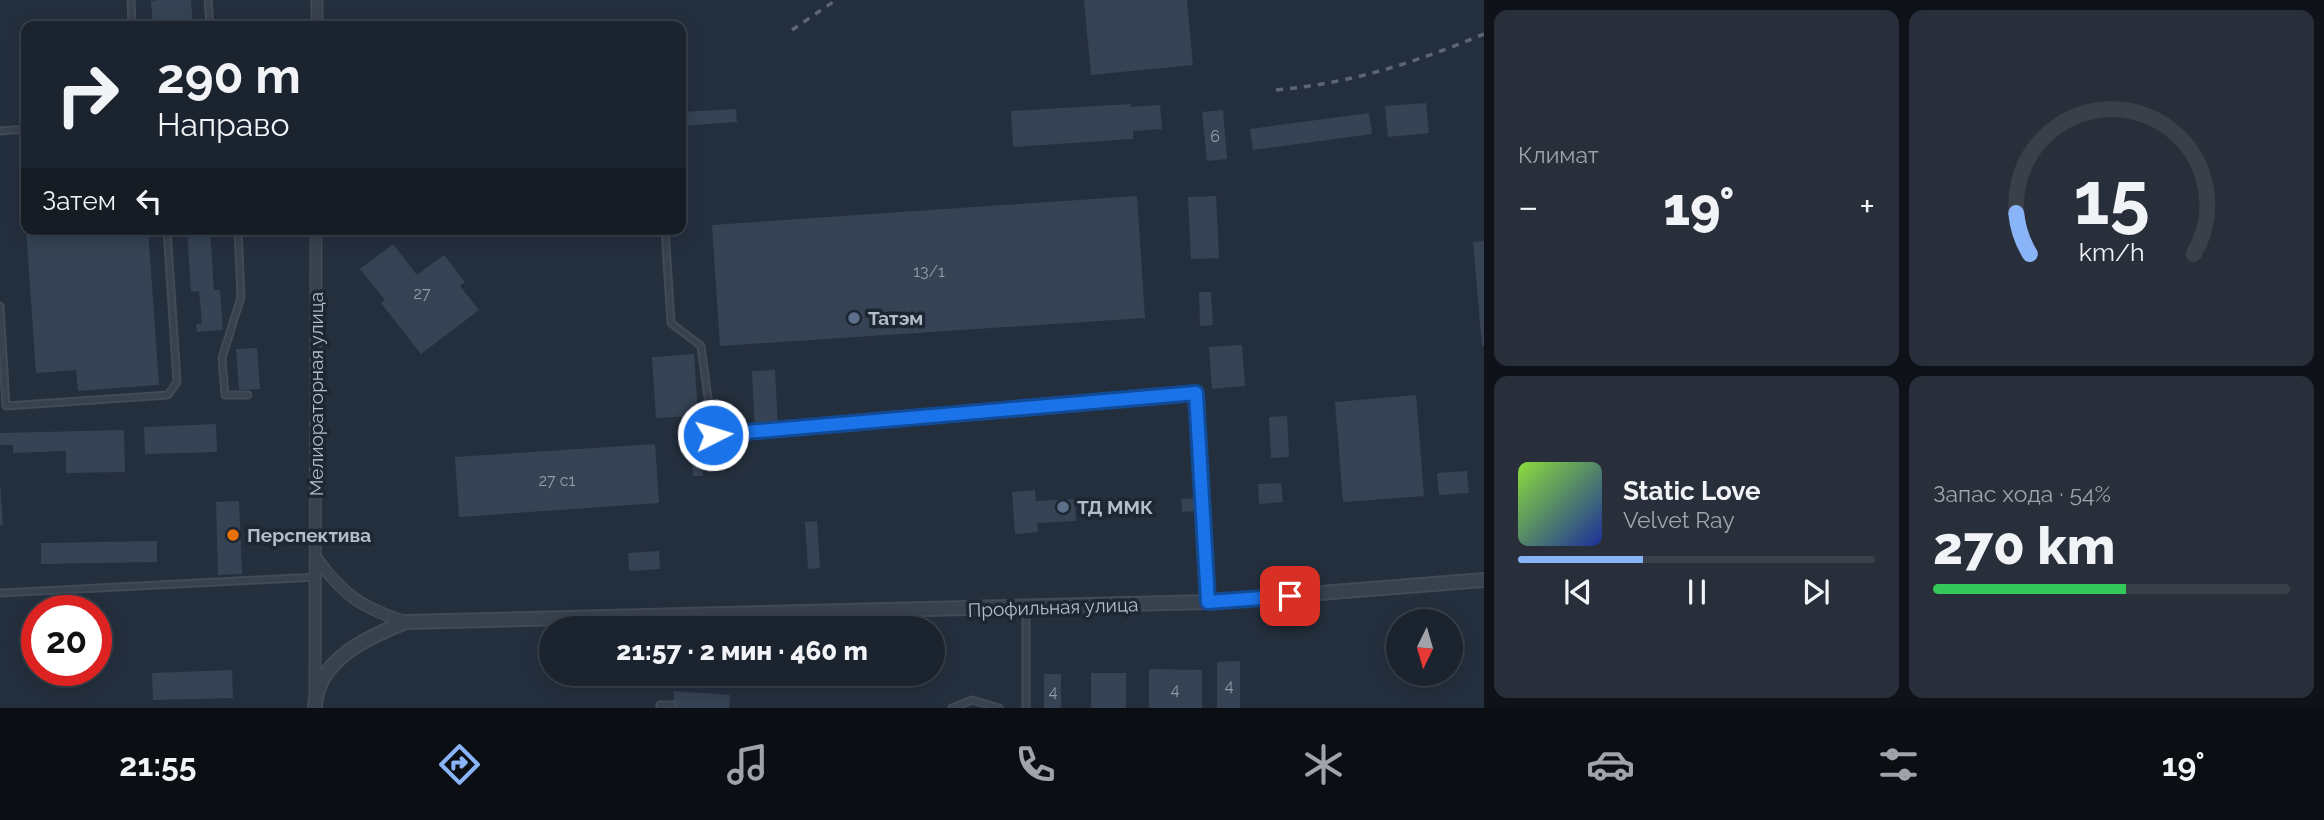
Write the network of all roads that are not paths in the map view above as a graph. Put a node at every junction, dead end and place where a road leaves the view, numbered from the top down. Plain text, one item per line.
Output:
1 (131, 0) edge
2 (208, 0) edge
3 (317, 0) edge
4 (132, 21) edge
5 (210, 21) edge
6 (317, 21) edge
7 (21, 129) edge
8 (0, 131) edge
9 (167, 235) edge
10 (237, 235) edge
11 (316, 235) edge
12 (665, 235) edge
13 (0, 306) edge
14 (1, 348) edge
15 (248, 395) dead end
16 (317, 559) junction
17 (317, 577) junction
18 (1484, 580) edge
19 (0, 593) edge
20 (1208, 602) junction
21 (1026, 608) junction
22 (406, 622) junction
23 (315, 701) edge
24 (673, 705) dead end
25 (660, 708) edge
26 (952, 708) edge
27 (999, 708) edge
28 (1026, 708) edge

1 - 4 lane
2 - 5 lane
3 - 6 street
7 - 8 lane
9 - 14 lane
10 - 15 lane
11 - 16 street, Мелиораторная улица
12 - 20 lane
13 - 14 lane
16 - 17 street, Мелиораторная улица
16 - 22 street
17 - 19 lane
17 - 23 street, Мелиораторная улица
18 - 20 street, Профильная улица
20 - 21 street, Профильная улица
21 - 22 street, Профильная улица
21 - 28 lane
22 - 23 street, Профильная улица
24 - 25 lane
26 - 27 lane

